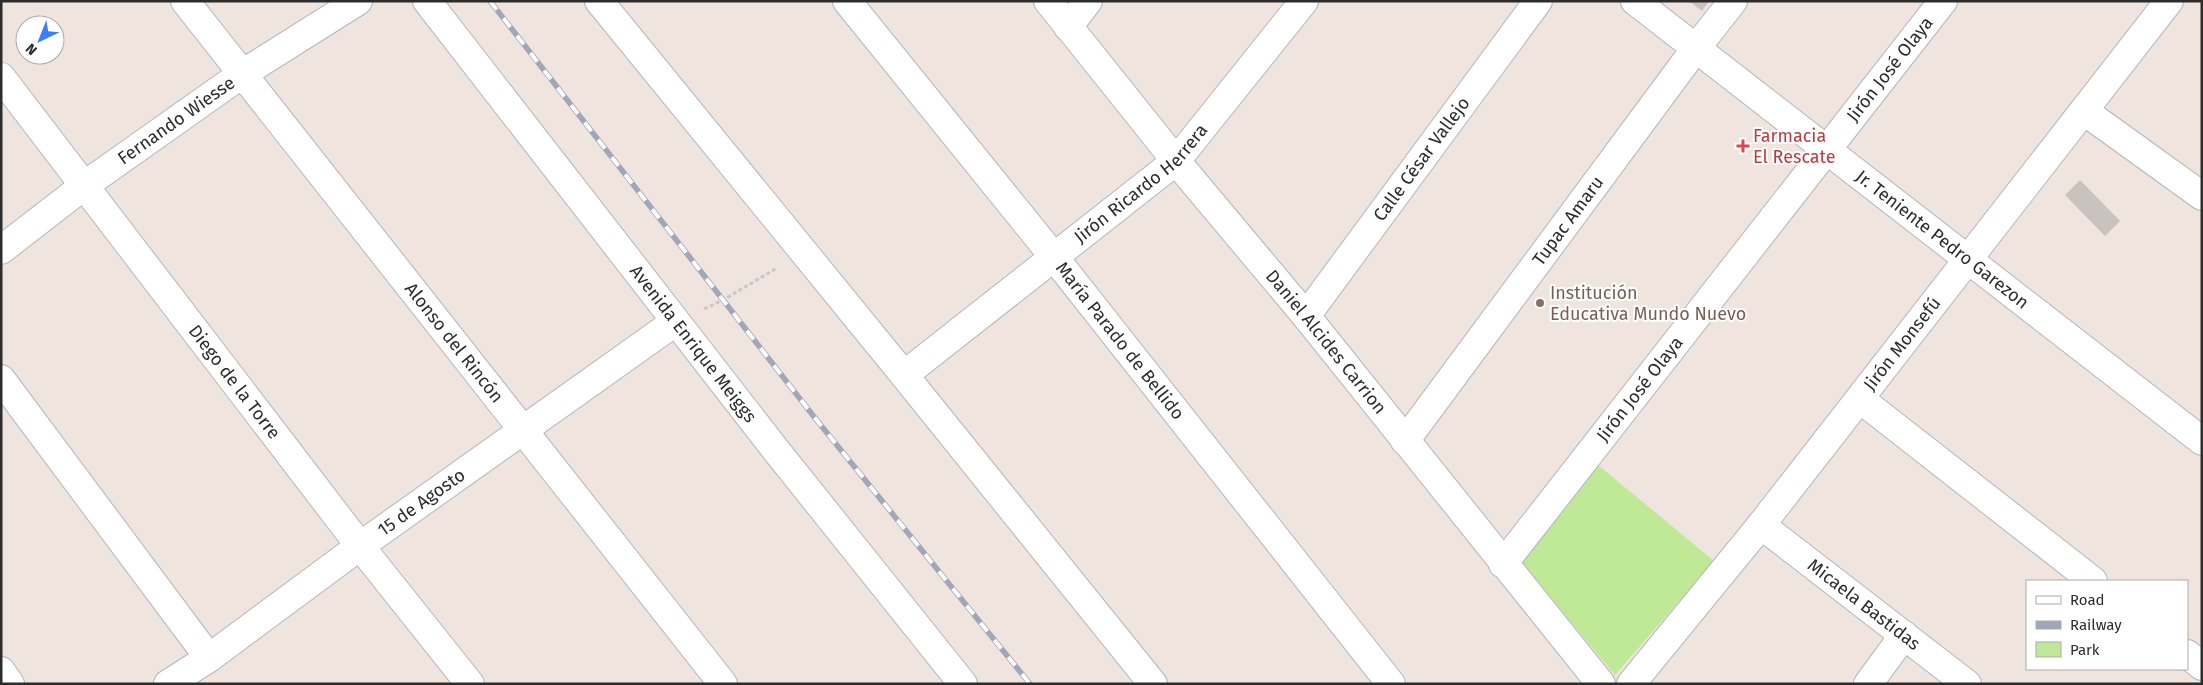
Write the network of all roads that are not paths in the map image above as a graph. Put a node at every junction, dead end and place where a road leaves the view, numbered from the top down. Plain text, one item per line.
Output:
1 (185, 1) edge
2 (358, 1) edge
3 (427, 1) edge
4 (599, 1) edge
5 (847, 1) edge
6 (1048, 1) edge
7 (1088, 1) edge
8 (1304, 1) edge
9 (1538, 1) edge
10 (1635, 1) edge
11 (1733, 1) edge
12 (1942, 1) edge
13 (2170, 1) edge
14 (1068, 27) junction
15 (1696, 48) junction
16 (242, 74) junction
17 (1, 77) edge
18 (2084, 111) junction
19 (1827, 149) junction
20 (1176, 161) junction
21 (85, 185) junction
22 (2202, 196) edge
23 (1, 250) edge
24 (1054, 257) junction
25 (1968, 259) junction
26 (1306, 316) junction
27 (675, 322) junction
28 (904, 375) junction
29 (1, 379) edge
30 (1860, 399) junction
31 (523, 431) junction
32 (2202, 440) edge
33 (1405, 441) junction
34 (1761, 525) junction
35 (360, 546) junction
36 (1503, 564) junction
37 (2092, 580) edge
38 (1904, 635) junction
39 (2188, 655) edge
40 (209, 658) junction
41 (2202, 666) edge
42 (1, 671) edge
43 (10, 684) edge
44 (168, 684) edge
45 (470, 684) edge
46 (723, 684) edge
47 (963, 684) edge
48 (1153, 684) edge
49 (1392, 684) edge
50 (1601, 684) edge
51 (1631, 684) edge
52 (1868, 684) edge
53 (1968, 684) edge

1 - 16 street, Alonso del Rincón
2 - 16 street, Fernando Wiesse
3 - 27 street, Avenida Enrique Meiggs
4 - 28 street
5 - 24 street, María Parado de Bellido
6 - 14 street, Daniel Alcides Carrion
7 - 14 street
8 - 20 street, Jirón Ricardo Herrera
9 - 26 street, Calle César Vallejo
10 - 15 street, Jr. Teniente Pedro Garezon
11 - 15 street, Tupac Amaru
12 - 19 street, Jirón José Olaya
13 - 18 street, Jirón Monsefú
14 - 20 street, Daniel Alcides Carrion
15 - 19 street, Jr. Teniente Pedro Garezon
15 - 33 street, Tupac Amaru
16 - 21 street, Fernando Wiesse
16 - 31 street, Alonso del Rincón
17 - 21 street, Diego de la Torre
18 - 22 street
18 - 25 street, Jirón Monsefú
19 - 25 street, Jr. Teniente Pedro Garezon
19 - 36 street, Jirón José Olaya
20 - 24 street, Jirón Ricardo Herrera
20 - 26 street, Daniel Alcides Carrion
21 - 23 street, Fernando Wiesse
21 - 35 street, Diego de la Torre
24 - 28 street, Jirón Ricardo Herrera
24 - 49 street, María Parado de Bellido
25 - 30 street, Jirón Monsefú
25 - 32 street, Jr. Teniente Pedro Garezon
26 - 33 street, Daniel Alcides Carrion
27 - 31 street, 15 de Agosto
27 - 47 street, Avenida Enrique Meiggs
28 - 48 street
29 - 40 street
30 - 34 street, Jirón Monsefú
30 - 37 street
31 - 35 street, 15 de Agosto
31 - 46 street, Alonso del Rincón
33 - 36 street, Daniel Alcides Carrion
34 - 38 street, Micaela Bastidas
34 - 51 street, Jirón Monsefú
35 - 40 street, 15 de Agosto
35 - 45 street, Diego de la Torre
36 - 50 street, Daniel Alcides Carrion
38 - 52 street
38 - 53 street, Micaela Bastidas
39 - 41 street
40 - 44 street, 15 de Agosto
42 - 43 street

